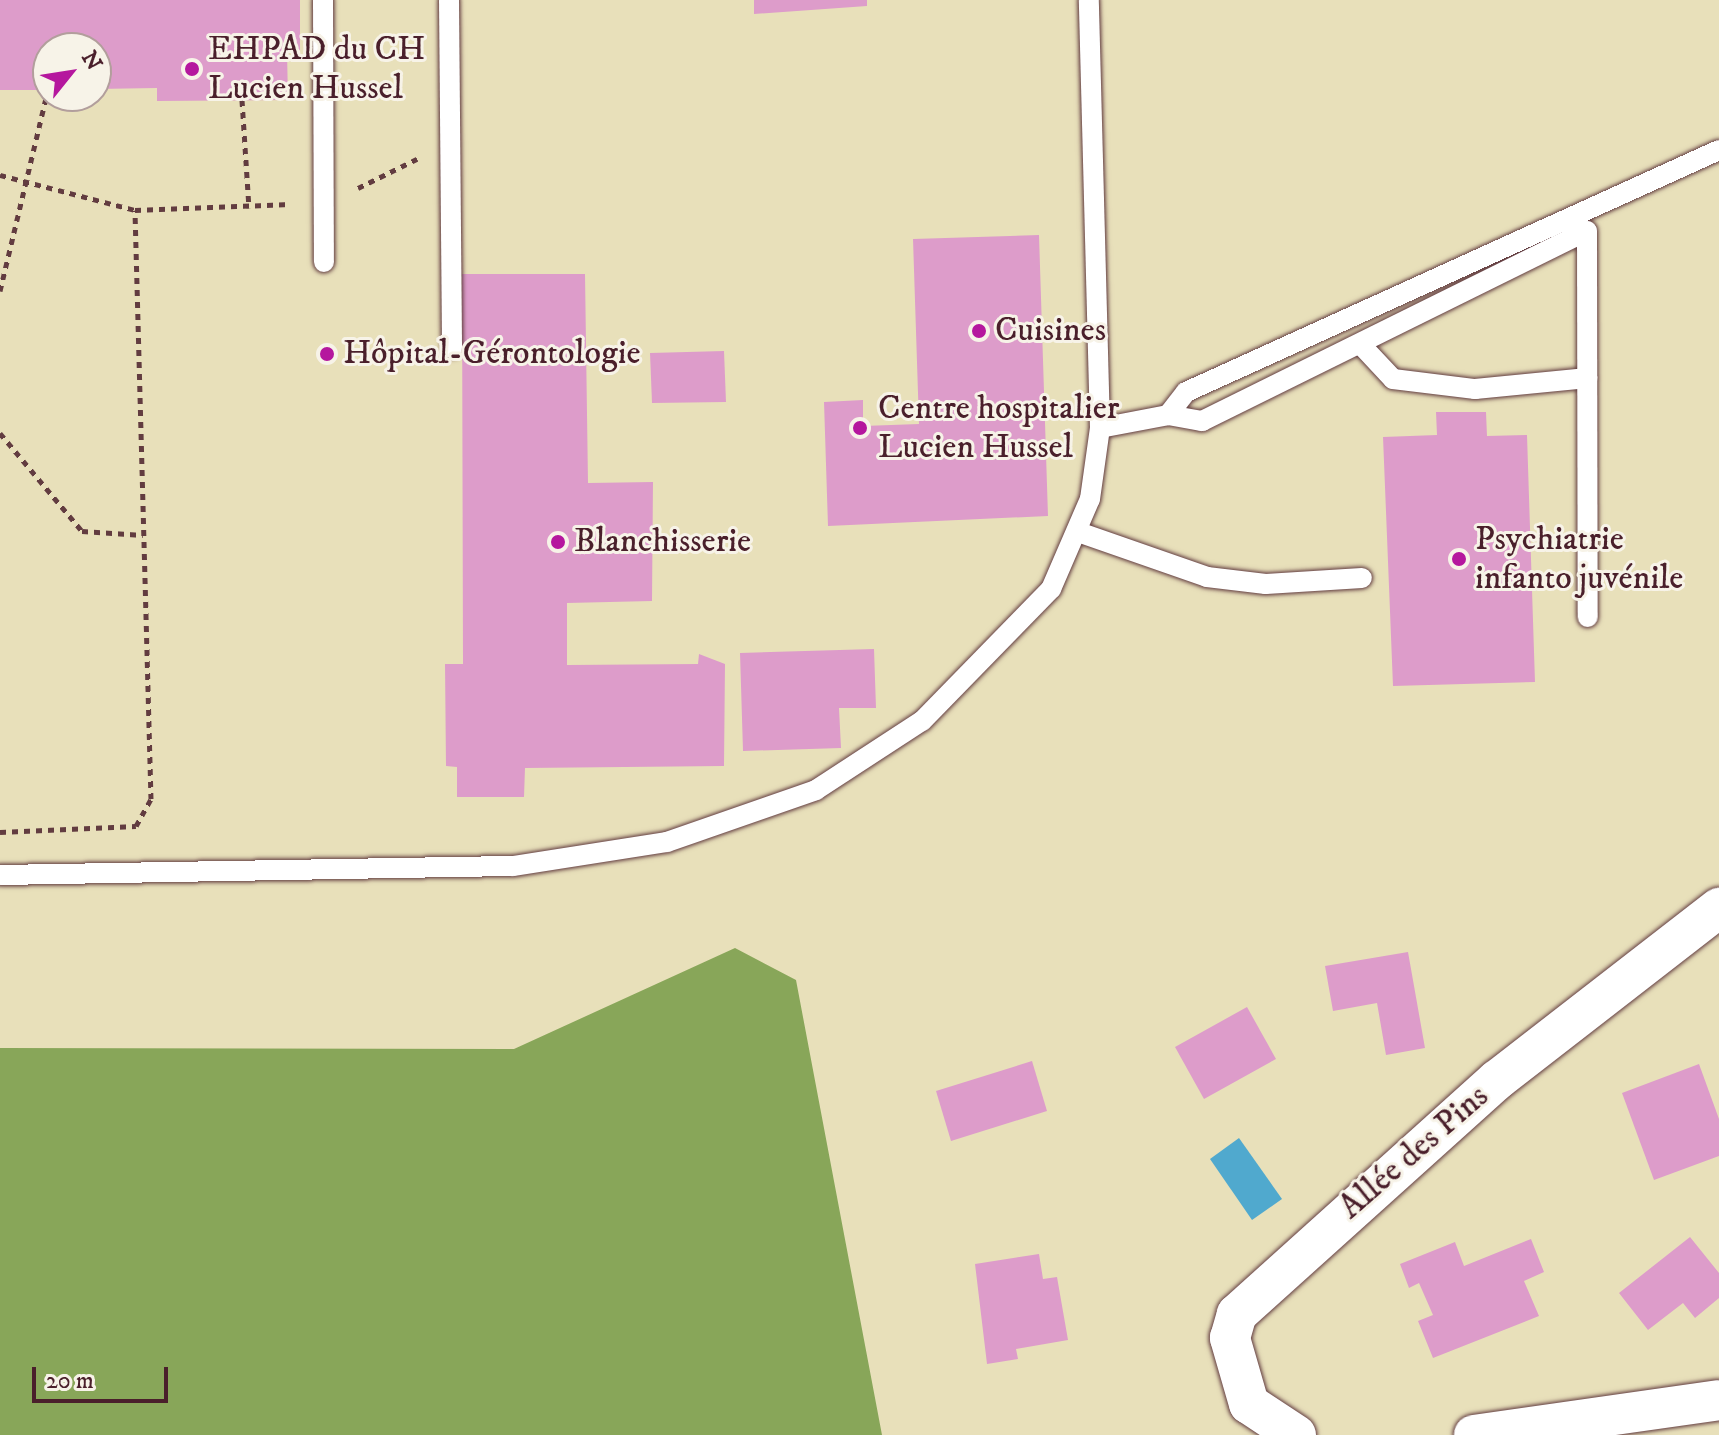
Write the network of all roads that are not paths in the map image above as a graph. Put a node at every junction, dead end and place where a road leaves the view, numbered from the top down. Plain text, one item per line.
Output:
1 (323, 0) edge
2 (449, 0) edge
3 (1089, 0) edge
4 (1719, 150) edge
5 (324, 262) dead end
6 (1363, 347) junction
7 (452, 348) dead end
8 (1587, 378) junction
9 (1168, 415) junction
10 (1100, 428) junction
11 (1081, 533) junction
12 (1362, 578) dead end
13 (1588, 617) dead end
14 (0, 875) edge
15 (1719, 908) edge
16 (1719, 1400) edge
17 (1296, 1435) edge
18 (1474, 1435) edge

1 - 5 lane
2 - 7 lane
3 - 10 lane
4 - 9 lane
6 - 8 lane
6 - 8 lane
6 - 9 lane
8 - 13 lane
9 - 10 lane
10 - 11 lane
11 - 12 lane
11 - 14 lane
15 - 17 street, Allée des Pins
16 - 18 street

